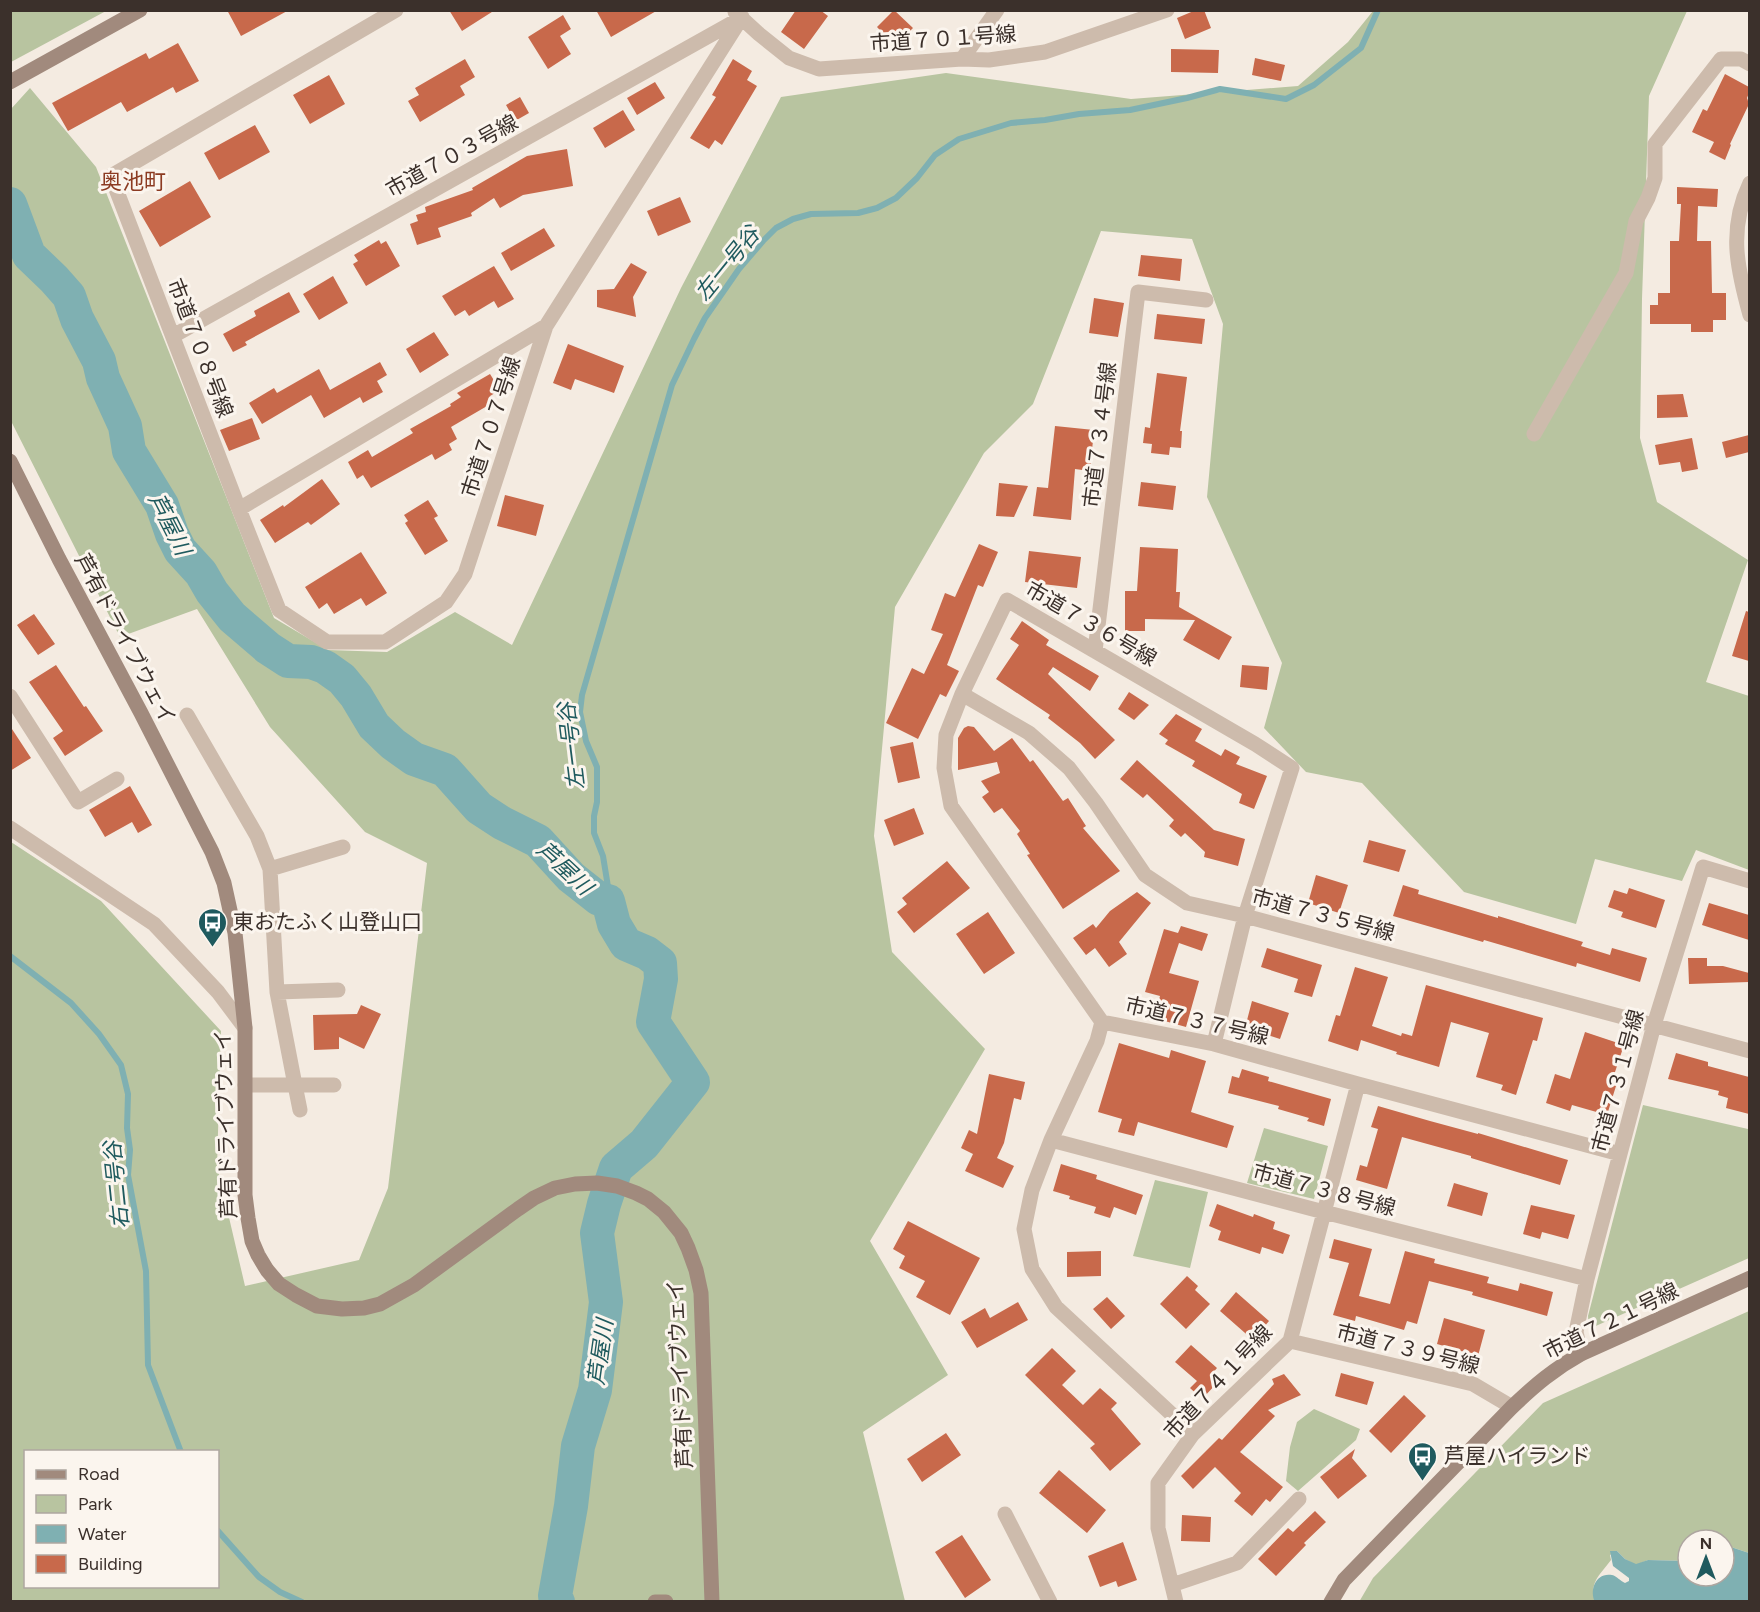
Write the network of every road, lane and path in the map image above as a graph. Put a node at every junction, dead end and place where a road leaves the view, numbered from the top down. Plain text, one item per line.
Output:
1 (140, 10) edge
2 (396, 10) edge
3 (997, 10) edge
4 (1167, 10) edge
5 (742, 13) edge
6 (962, 59) junction
7 (1749, 64) edge
8 (10, 82) edge
9 (1749, 183) edge
10 (1206, 300) dead end
11 (1749, 315) edge
12 (546, 326) junction
13 (173, 336) junction
14 (1534, 434) dead end
15 (10, 461) edge
16 (239, 509) junction
17 (1095, 651) junction
18 (962, 694) junction
19 (10, 696) edge
20 (187, 715) dead end
21 (117, 779) dead end
22 (10, 828) edge
23 (343, 847) dead end
24 (270, 869) junction
25 (1749, 881) edge
26 (1245, 916) junction
27 (338, 990) dead end
28 (277, 992) junction
29 (1102, 1022) junction
30 (1654, 1025) junction
31 (245, 1028) junction
32 (1214, 1044) junction
33 (1749, 1051) edge
34 (1358, 1084) junction
35 (245, 1085) junction
36 (296, 1085) junction
37 (334, 1085) dead end
38 (300, 1110) dead end
39 (1052, 1140) junction
40 (1620, 1154) junction
41 (1324, 1212) junction
42 (1749, 1278) edge
43 (1587, 1279) junction
44 (1290, 1341) junction
45 (1581, 1354) junction
46 (1512, 1407) junction
47 (1193, 1434) junction
48 (1299, 1499) dead end
49 (1005, 1514) dead end
50 (1172, 1585) junction
51 (655, 1602) edge
52 (666, 1602) edge
53 (712, 1602) edge
54 (1050, 1602) edge
55 (1176, 1602) edge
56 (1331, 1602) edge

1 - 8 street
2 - 13 street, 市道７０８号線
3 - 6 street
4 - 6 street, 市道７０１号線
5 - 6 street, 市道７０１号線
5 - 12 street, 市道７０７号線
5 - 13 street, 市道７０３号線
7 - 14 street
9 - 11 street
10 - 17 street, 市道７３４号線
12 - 16 street
12 - 16 street, 市道７０７号線
13 - 16 street, 市道７０８号線
15 - 31 street, 芦有ドライブウェイ
17 - 18 street, 市道７３６号線
17 - 26 street, 市道７３６号線
18 - 26 street, 市道７３５号線
18 - 29 street, 市道７３６号線
19 - 21 street
20 - 24 street
22 - 31 street
23 - 24 street
24 - 28 street
25 - 30 street, 市道７３１号線
26 - 30 street, 市道７３５号線
26 - 32 street, 市道７３６号線
27 - 28 street
28 - 36 street
29 - 32 street, 市道７３７号線
29 - 39 street, 市道７３７号線
30 - 33 street, 市道７３５号線
30 - 40 street, 市道７３１号線
31 - 35 street, 芦有ドライブウェイ
32 - 34 street, 市道７３７号線
34 - 40 street, 市道７３７号線
34 - 41 street, 市道７４１号線
35 - 36 street
35 - 53 street, 芦有ドライブウェイ
36 - 37 street
36 - 38 street
39 - 41 street, 市道７３８号線
39 - 47 street, 市道７３７号線
40 - 43 street, 市道７３１号線
41 - 43 street, 市道７３８号線
41 - 44 street, 市道７４１号線
42 - 45 street, 市道７２１号線
43 - 45 street, 市道７３１号線
44 - 46 street, 市道７３９号線
44 - 47 street, 市道７４１号線
45 - 46 street, 市道７２１号線
46 - 56 street, 市道７２１号線
47 - 50 street, 市道７４１号線
48 - 50 street
49 - 54 street
50 - 55 street, 市道７４１号線
51 - 52 street

